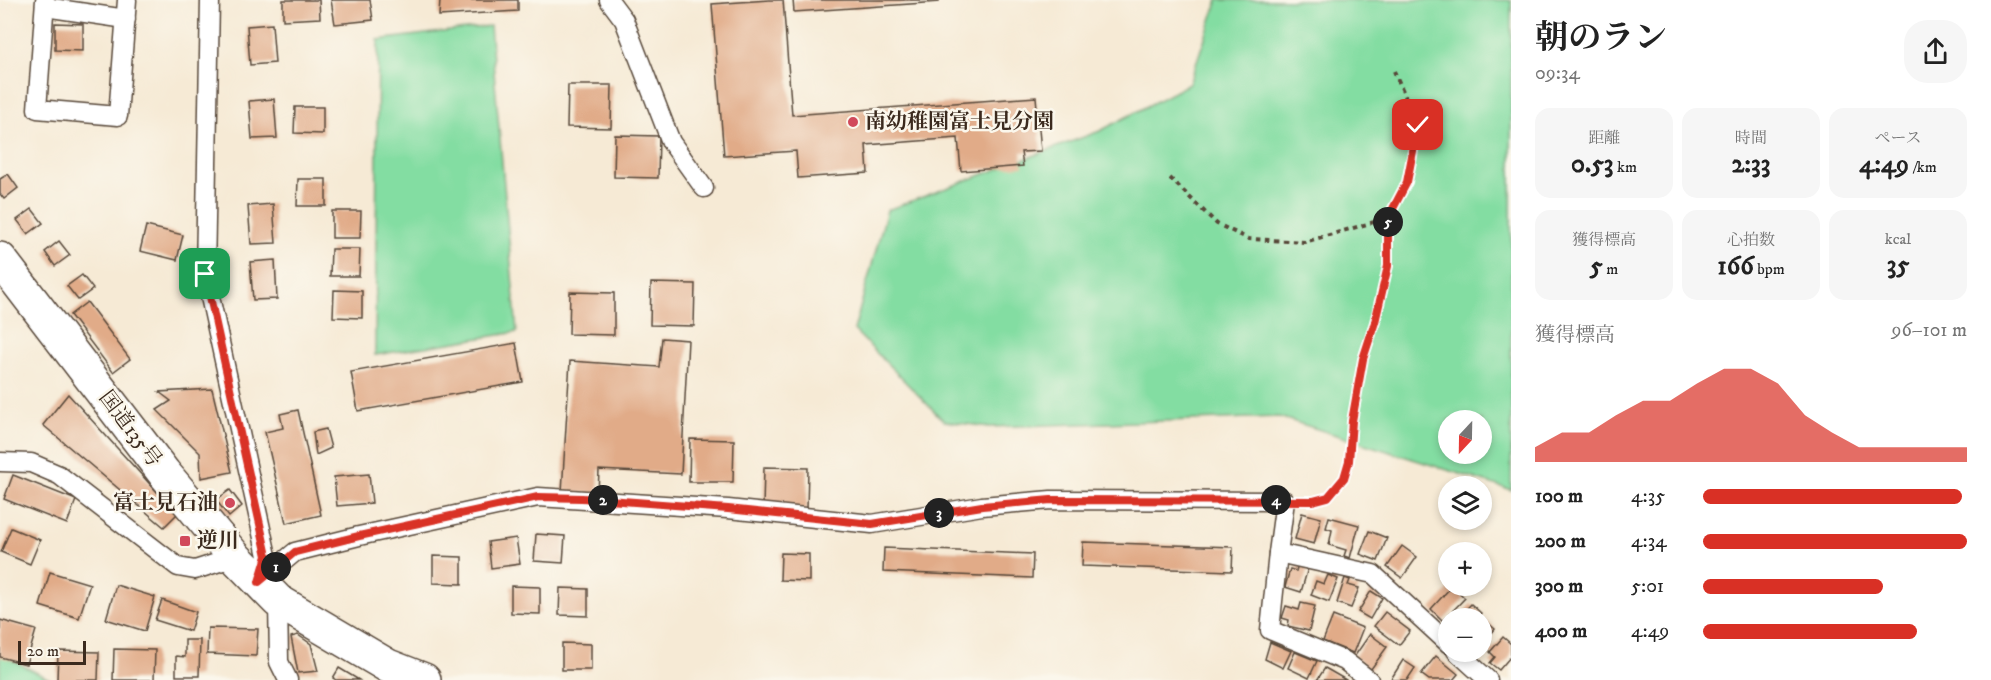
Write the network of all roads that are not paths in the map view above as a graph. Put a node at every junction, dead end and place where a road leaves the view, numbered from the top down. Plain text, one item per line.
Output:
1 (127, 0) edge
2 (210, 0) edge
3 (609, 0) edge
4 (45, 3) edge
5 (126, 19) junction
6 (705, 188) dead end
7 (0, 259) edge
8 (0, 462) edge
9 (1278, 553) junction
10 (235, 557) junction
11 (268, 591) junction
12 (1438, 634) edge
13 (1468, 662) edge
14 (288, 680) edge
15 (424, 680) edge
16 (1369, 680) edge
17 (1488, 680) edge

1 - 5 street
2 - 11 street
3 - 6 street
4 - 5 street
4 - 5 street
7 - 10 highway, 国道135号
8 - 10 street
9 - 11 street
9 - 12 street
9 - 16 street
10 - 11 highway, 国道135号
11 - 14 street
11 - 15 highway, 国道135号
13 - 17 street

